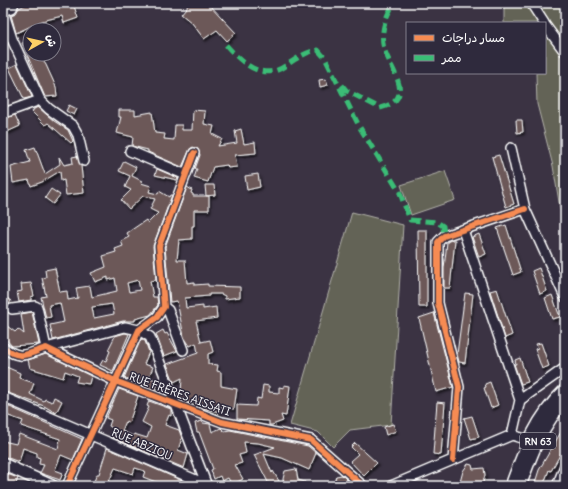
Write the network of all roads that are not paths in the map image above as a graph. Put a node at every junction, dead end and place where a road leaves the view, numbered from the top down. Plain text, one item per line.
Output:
1 (22, 3) edge
2 (531, 3) edge
3 (13, 5) edge
4 (543, 22) edge
5 (546, 27) edge
6 (565, 52) edge
7 (40, 100) junction
8 (4, 113) edge
9 (511, 148) dead end
10 (130, 150) dead end
11 (194, 153) dead end
12 (84, 161) dead end
13 (186, 175) junction
14 (525, 209) junction
15 (463, 230) junction
16 (565, 297) edge
17 (164, 307) junction
18 (12, 309) dead end
19 (139, 330) junction
20 (3, 346) edge
21 (46, 348) junction
22 (183, 350) dead end
23 (565, 368) edge
24 (115, 381) junction
25 (565, 390) edge
26 (3, 397) edge
27 (520, 400) junction
28 (565, 401) edge
29 (174, 404) junction
30 (90, 434) junction
31 (512, 435) junction
32 (533, 442) junction
33 (453, 460) junction
34 (3, 464) edge
35 (565, 466) edge
36 (206, 485) edge
37 (52, 486) edge
38 (67, 486) edge
39 (363, 486) edge
40 (391, 486) edge
41 (511, 486) edge
42 (520, 486) edge
43 (557, 486) edge

1 - 3 street
2 - 4 street
3 - 7 street
5 - 6 street
7 - 8 street
7 - 12 street
9 - 14 street
10 - 13 street
11 - 13 street
13 - 17 street
14 - 15 street
14 - 16 street
15 - 27 street
15 - 33 street
17 - 19 street
17 - 22 street
18 - 21 street
19 - 21 street
19 - 24 street
19 - 29 street
20 - 21 street
21 - 24 street, RUE FRÈRES AISSATI
23 - 27 street
24 - 29 street, RUE FRÈRES AISSATI
24 - 30 street
25 - 32 main road
26 - 30 street, RUE ABZIOU
27 - 31 street
28 - 32 main road, RN 63
29 - 36 street
29 - 39 street, RUE FRÈRES AISSATI
30 - 36 street, RUE ABZIOU
30 - 38 street
31 - 32 street
31 - 33 street
32 - 41 main road
32 - 42 main road, RN 63
33 - 40 street
34 - 37 main road
35 - 43 street

